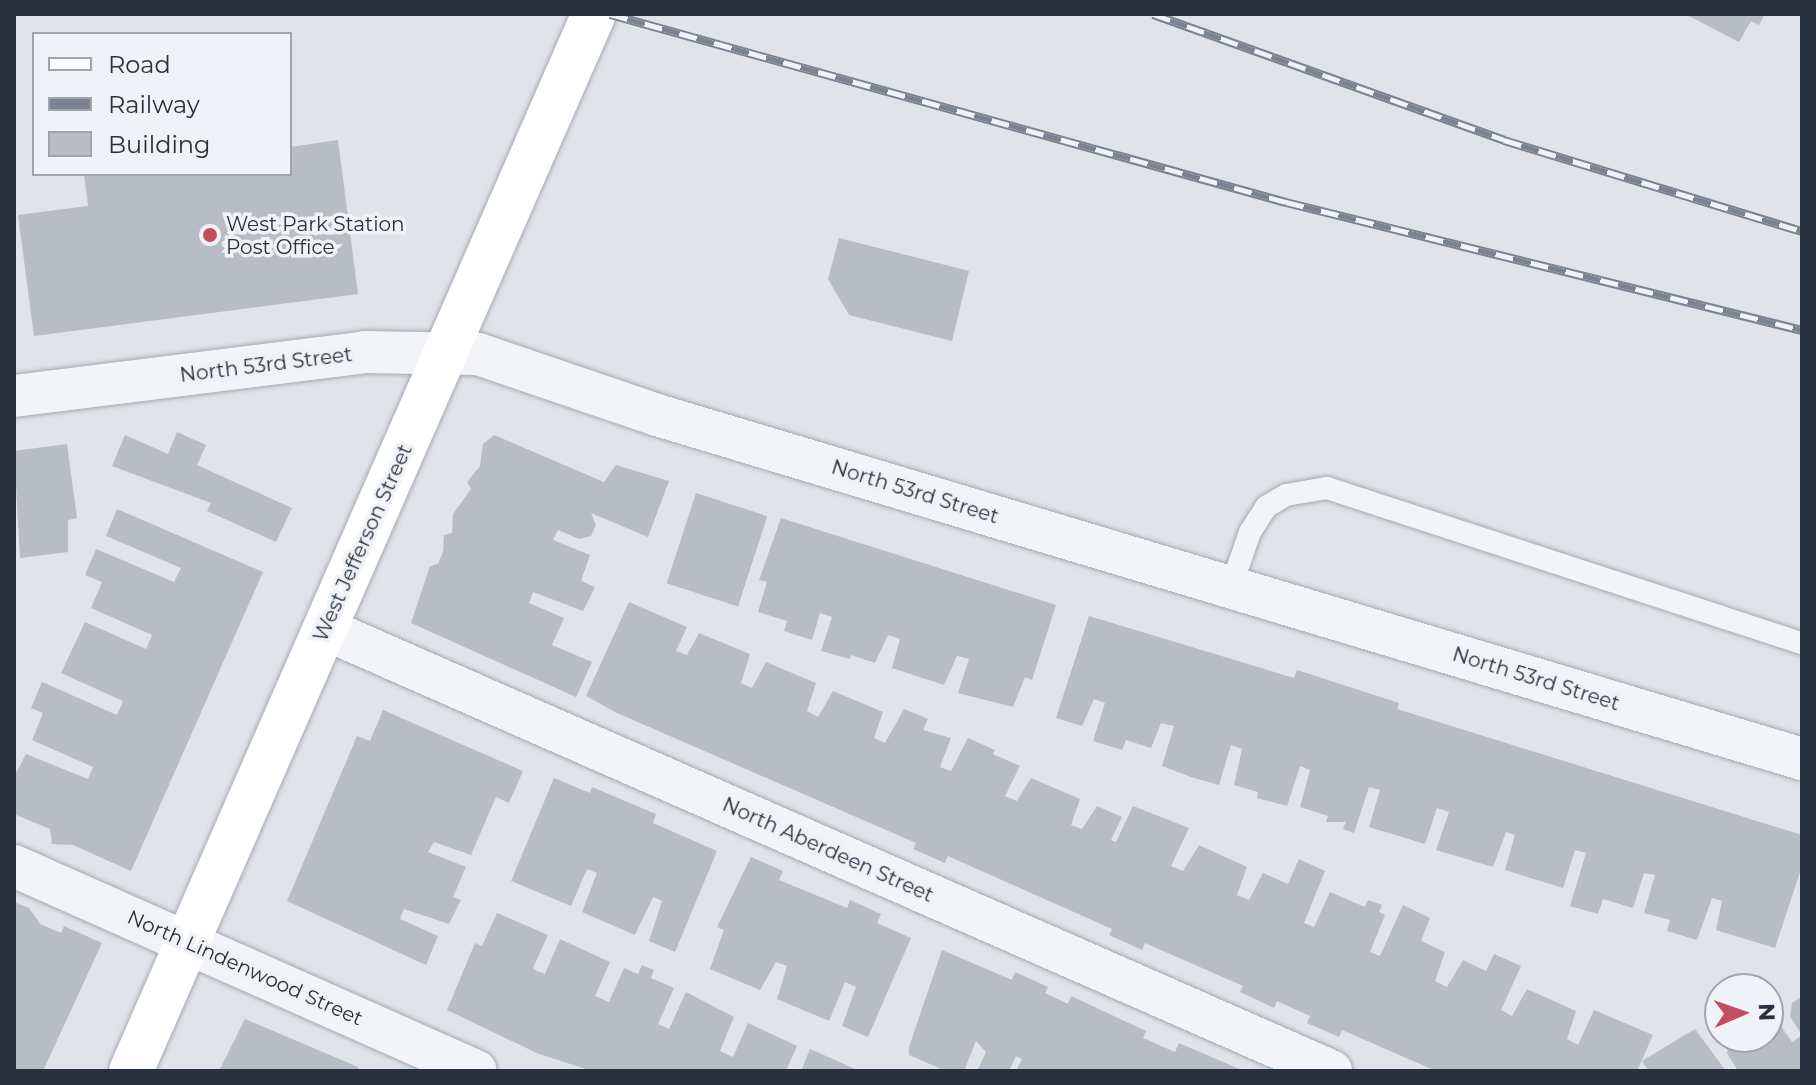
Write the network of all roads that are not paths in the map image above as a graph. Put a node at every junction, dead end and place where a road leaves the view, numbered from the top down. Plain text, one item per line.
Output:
1 (594, 14) edge
2 (447, 351) junction
3 (14, 396) edge
4 (1231, 587) junction
5 (325, 629) junction
6 (1802, 643) edge
7 (1802, 759) edge
8 (14, 866) edge
9 (188, 943) junction
10 (131, 1071) edge
11 (476, 1071) edge
12 (1331, 1071) edge

1 - 2 street, West Jefferson Street
2 - 3 street, North 53rd Street
2 - 4 street, North 53rd Street
2 - 5 street, West Jefferson Street
4 - 6 lane
4 - 7 street, North 53rd Street
5 - 9 street, West Jefferson Street
5 - 12 street, North Aberdeen Street
8 - 9 street, North Lindenwood Street
9 - 10 street, West Jefferson Street
9 - 11 street, North Lindenwood Street

